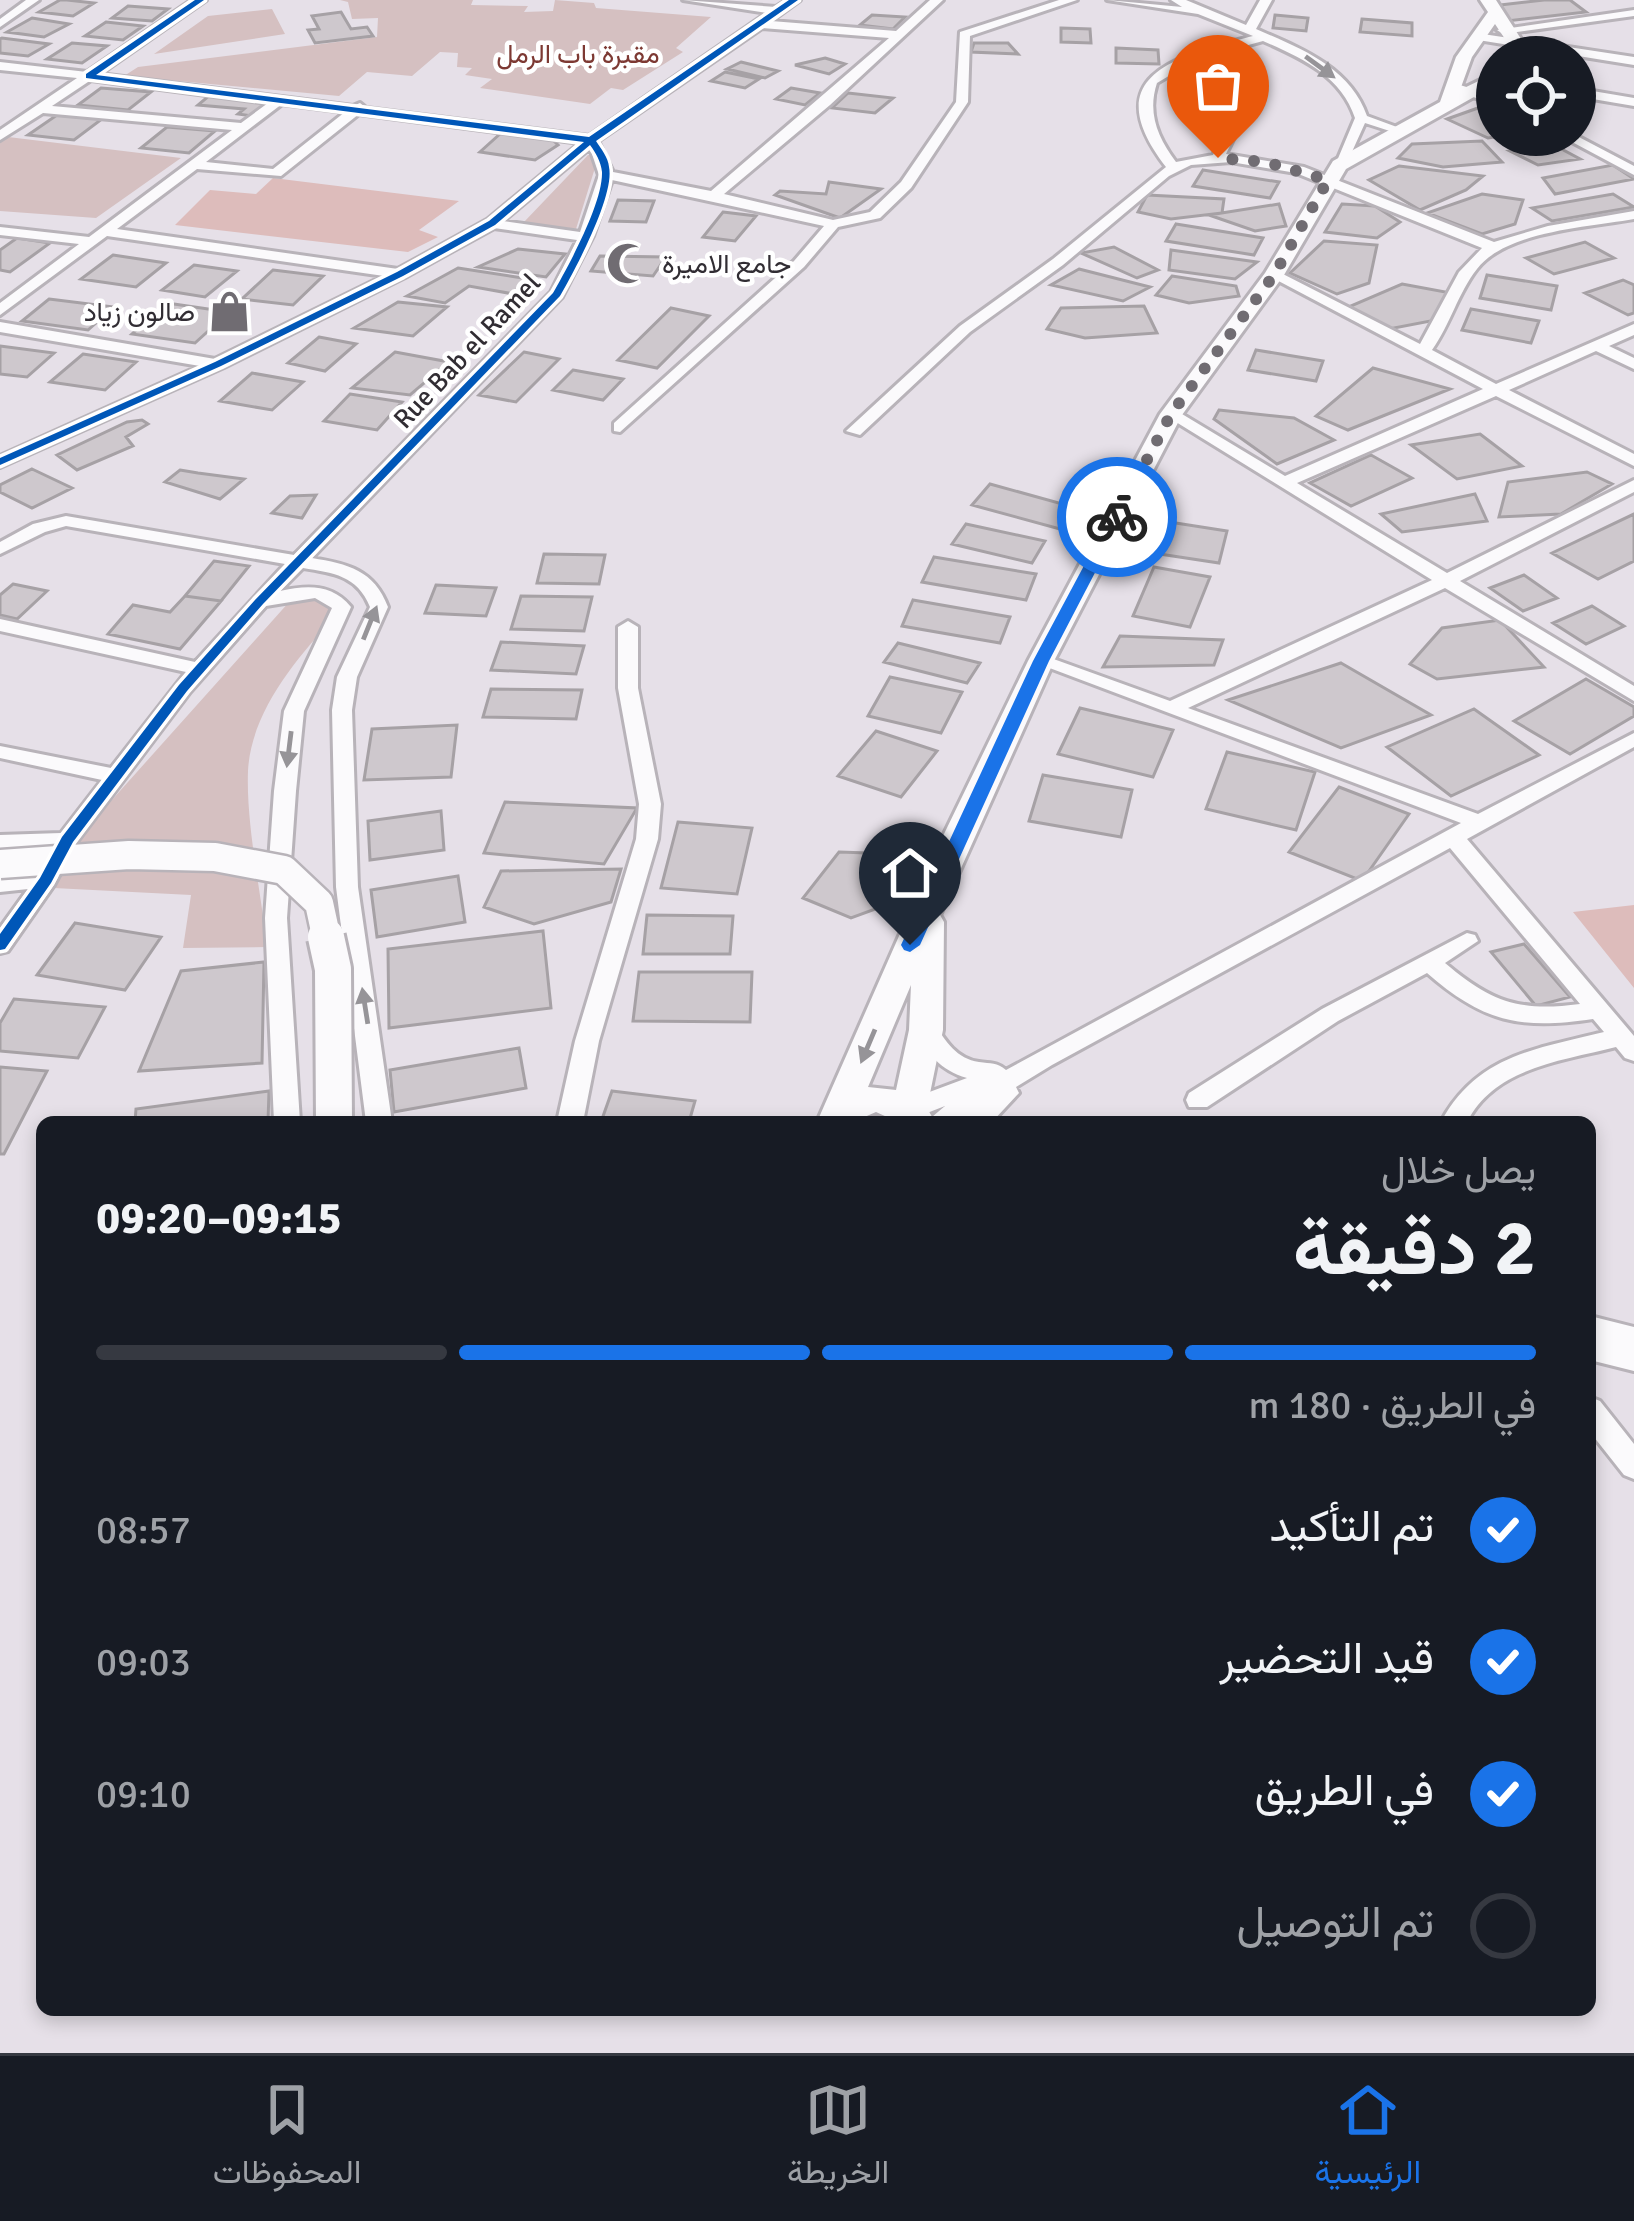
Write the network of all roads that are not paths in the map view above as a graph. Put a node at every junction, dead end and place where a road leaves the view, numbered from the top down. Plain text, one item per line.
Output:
1 (33, 0) edge
2 (200, 0) edge
3 (689, 0) edge
4 (794, 0) edge
5 (937, 0) edge
6 (1071, 0) edge
7 (1113, 0) edge
8 (1177, 0) edge
9 (1266, 0) edge
10 (778, 11) junction
11 (1634, 13) edge
12 (1202, 14) junction
13 (1485, 20) edge
14 (0, 24) edge
15 (760, 24) junction
16 (1249, 31) junction
17 (896, 35) junction
18 (1265, 36) junction
19 (1540, 36) edge
20 (1596, 55) edge
21 (1634, 61) edge
22 (1176, 65) junction
23 (0, 66) edge
24 (42, 70) junction
25 (89, 76) junction
26 (1476, 83) edge
27 (0, 86) edge
28 (1453, 87) junction
29 (1476, 90) edge
30 (1472, 92) junction
31 (1476, 93) edge
32 (1596, 96) edge
33 (281, 99) junction
34 (1634, 102) edge
35 (360, 107) junction
36 (40, 109) junction
37 (1361, 118) junction
38 (243, 127) junction
39 (1399, 130) junction
40 (0, 136) edge
41 (591, 140) junction
42 (1596, 151) edge
43 (1218, 158) junction
44 (192, 164) junction
45 (1173, 166) junction
46 (1634, 171) edge
47 (1334, 172) junction
48 (606, 175) junction
49 (714, 196) junction
50 (1634, 215) edge
51 (492, 223) junction
52 (833, 224) junction
53 (0, 231) edge
54 (95, 236) junction
55 (584, 237) junction
56 (1491, 246) junction
57 (400, 274) junction
58 (1274, 275) junction
59 (0, 310) edge
60 (0, 327) edge
61 (1634, 329) edge
62 (1595, 345) junction
63 (1423, 352) junction
64 (218, 364) junction
65 (1634, 364) edge
66 (1496, 388) junction
67 (1171, 414) junction
68 (620, 427) dead end
69 (854, 430) dead end
70 (3, 459) edge
71 (1634, 461) edge
72 (1286, 482) junction
73 (1634, 485) edge
74 (0, 549) edge
75 (299, 564) junction
76 (1446, 581) junction
77 (259, 602) junction
78 (0, 625) edge
79 (628, 627) dead end
80 (1041, 661) junction
81 (199, 669) junction
82 (1634, 694) edge
83 (1172, 708) junction
84 (1634, 739) edge
85 (0, 752) edge
86 (116, 776) junction
87 (1481, 824) junction
88 (1454, 838) junction
89 (67, 840) junction
90 (0, 842) edge
91 (0, 864) edge
92 (46, 880) junction
93 (0, 884) edge
94 (928, 904) junction
95 (1467, 941) dead end
96 (0, 945) edge
97 (1429, 962) junction
98 (1598, 1010) junction
99 (926, 1030) junction
100 (1628, 1045) edge
101 (1043, 1059) junction
102 (1198, 1100) dead end
103 (286, 1116) edge
104 (334, 1116) edge
105 (378, 1116) edge
106 (571, 1116) edge
107 (837, 1116) edge
108 (918, 1116) edge
109 (922, 1116) edge
110 (926, 1116) edge
111 (982, 1116) edge
112 (1456, 1116) edge
113 (1596, 1330) edge
114 (1634, 1339) edge
115 (1596, 1350) edge
116 (1634, 1359) edge
117 (1596, 1418) edge
118 (1634, 1466) edge

1 - 14 street
2 - 25 street
3 - 10 street
4 - 10 street
5 - 17 street
6 - 52 street
7 - 12 street
8 - 12 street
9 - 16 street
10 - 15 street
11 - 19 street
12 - 16 street
13 - 28 street
15 - 17 street
15 - 41 street
16 - 18 street
17 - 49 street
18 - 22 street
18 -> 37 street
20 - 21 street
22 - 43 street
22 - 45 street
23 - 24 street
24 - 25 street
24 - 27 street
25 - 33 street
25 - 36 street
26 - 28 street
28 - 30 street
28 - 39 street
29 - 30 street
30 - 31 street
32 - 34 street
33 - 35 street
33 - 38 street
35 - 41 street
35 - 44 street
36 - 38 street
36 - 40 street
37 - 39 street
37 - 47 street
38 - 44 street
39 - 47 street
41 - 48 street
41 - 51 street
42 - 46 street
43 - 45 street
43 - 47 street
44 - 54 street
45 - 69 street
47 - 56 street
47 - 58 street
48 - 49 street
48 - 55 street, Rue Bab el Ramel
49 - 52 street
50 - 56 street
51 - 55 street
51 - 57 street
52 - 68 street
53 - 54 street
54 - 57 street
54 - 59 street
55 - 75 street, Rue Bab el Ramel
56 - 63 street
57 - 64 street
58 - 63 street
58 - 67 street
60 - 64 street
61 - 62 street
62 - 65 street
62 - 66 street
63 - 66 street
64 - 70 street
66 - 71 street
66 - 72 street
67 - 72 street
67 - 80 street
72 - 76 street
73 - 76 street
74 - 75 street
75 - 77 street, Rue Bab el Ramel
105 -> 75 street
76 - 82 street
76 - 83 street
77 - 81 street, Rue Bab el Ramel
77 -> 103 street
78 - 81 street
79 - 106 street
80 - 83 street
80 - 94 street
81 - 86 street, Rue Bab el Ramel
83 - 87 street
84 - 87 street
85 - 86 street
86 - 89 street, Rue Bab el Ramel
87 - 88 street
88 - 98 street
88 - 101 street
89 - 90 street
89 - 92 street, Rue Bab el Ramel
91 - 104 street, bridge
92 - 93 street
92 - 96 street, Rue Bab el Ramel
94 - 99 street
94 -> 107 street
95 - 97 street
97 - 98 street
97 - 102 street
98 - 100 street
99 - 101 street
99 - 109 street
100 - 112 street
101 - 110 street
101 - 111 street
107 - 108 street
113 - 114 street
115 - 116 street
117 - 118 street

